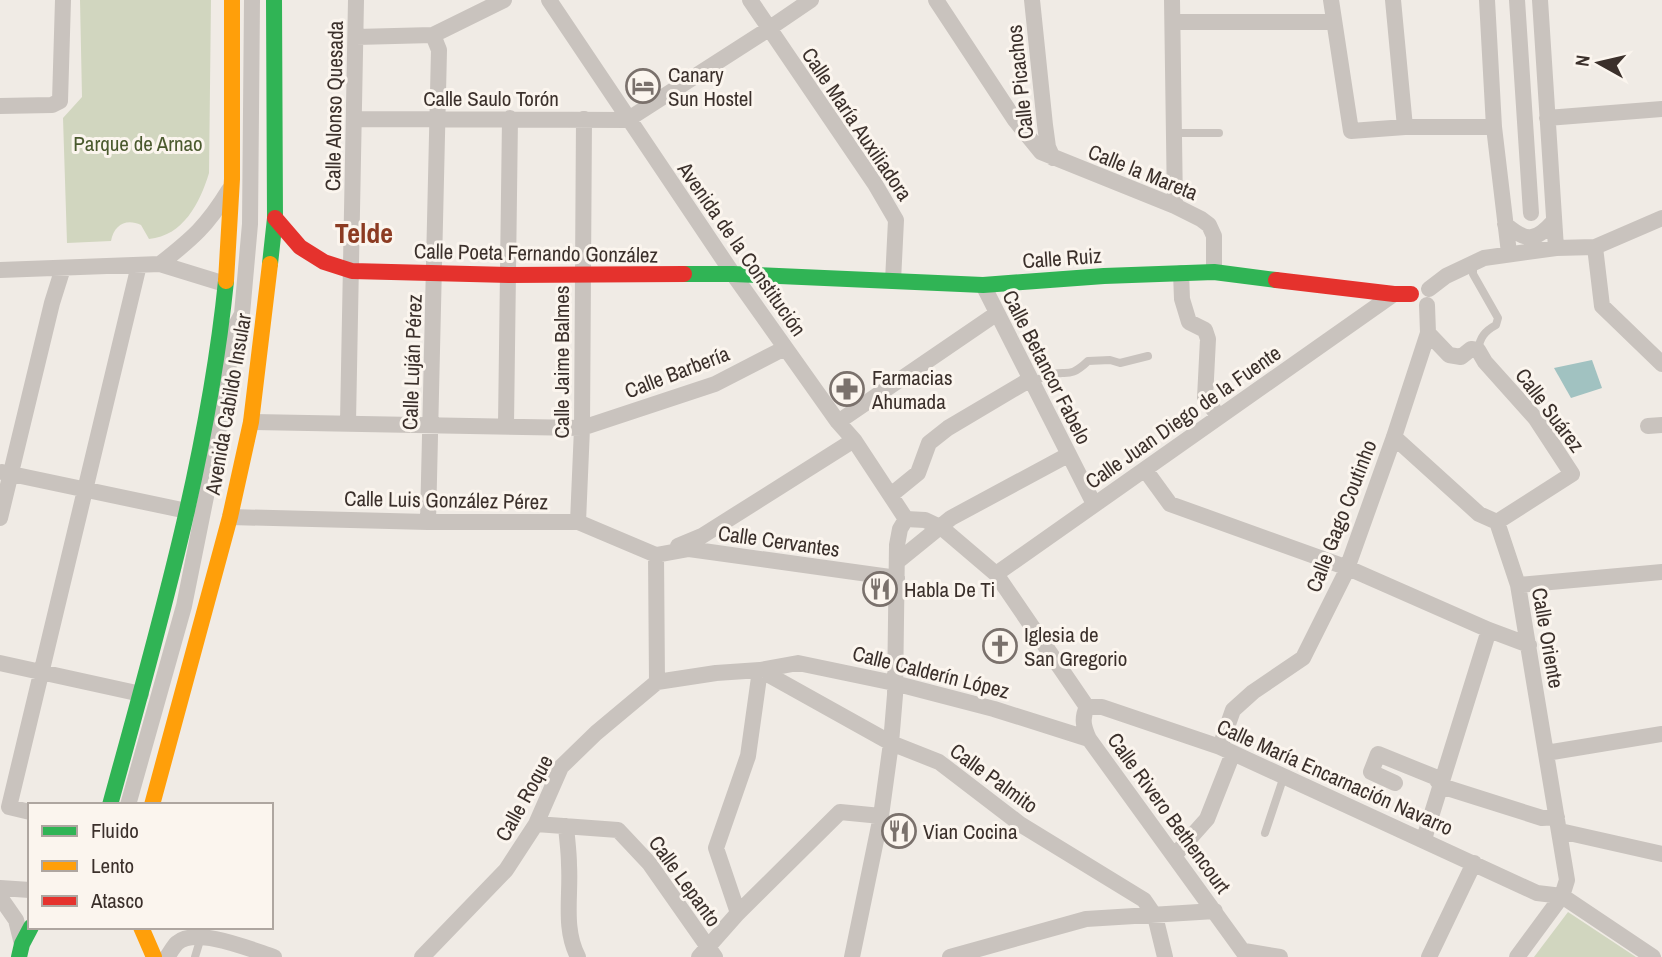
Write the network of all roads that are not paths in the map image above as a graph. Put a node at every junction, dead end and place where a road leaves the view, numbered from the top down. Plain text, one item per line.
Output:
1 (63, 0) edge
2 (232, 0) edge
3 (252, 0) edge
4 (274, 0) edge
5 (356, 0) edge
6 (504, 0) edge
7 (549, 0) edge
8 (750, 0) edge
9 (811, 0) edge
10 (936, 0) edge
11 (1032, 0) edge
12 (1172, 0) edge
13 (1331, 0) edge
14 (1393, 0) edge
15 (1487, 0) edge
16 (1517, 0) edge
17 (1541, 0) edge
18 (1173, 22) junction
19 (1333, 22) junction
20 (769, 29) junction
21 (433, 36) junction
22 (356, 37) junction
23 (0, 106) edge
24 (1662, 109) edge
25 (438, 118) junction
26 (510, 118) junction
27 (1547, 118) junction
28 (355, 119) junction
29 (584, 119) junction
30 (628, 120) junction
31 (1045, 125) junction
32 (1405, 127) junction
33 (1494, 127) junction
34 (1175, 133) junction
35 (1219, 133) dead end
36 (1026, 134) junction
37 (1053, 158) junction
38 (232, 184) junction
39 (1175, 206) junction
40 (1531, 213) dead end
41 (275, 218) junction
42 (1662, 218) edge
43 (1553, 222) junction
44 (1505, 224) junction
45 (1595, 247) junction
46 (1556, 248) junction
47 (1509, 253) junction
48 (1473, 263) junction
49 (160, 264) junction
50 (139, 265) junction
51 (63, 268) junction
52 (0, 270) edge
53 (352, 271) junction
54 (1213, 272) junction
55 (435, 273) junction
56 (1181, 273) junction
57 (733, 274) junction
58 (509, 275) junction
59 (582, 275) junction
60 (892, 281) junction
61 (225, 284) junction
62 (983, 285) junction
63 (1402, 294) junction
64 (1428, 297) junction
65 (996, 314) junction
66 (1428, 333) junction
67 (785, 348) junction
68 (1478, 350) junction
69 (1148, 356) dead end
70 (1662, 364) edge
71 (1031, 382) junction
72 (1219, 417) junction
73 (251, 422) junction
74 (348, 422) junction
75 (838, 422) junction
76 (430, 425) junction
77 (506, 425) junction
78 (582, 428) junction
79 (1394, 437) junction
80 (854, 440) junction
81 (1068, 455) junction
82 (1146, 471) junction
83 (5, 472) edge
84 (85, 490) junction
85 (891, 495) junction
86 (1094, 504) junction
87 (187, 511) junction
88 (0, 517) edge
89 (229, 517) junction
90 (908, 519) junction
91 (428, 522) junction
92 (578, 522) junction
93 (1497, 522) junction
94 (942, 528) junction
95 (656, 555) junction
96 (898, 561) junction
97 (1348, 568) junction
98 (1662, 572) edge
99 (996, 575) junction
100 (897, 578) junction
101 (1518, 585) junction
102 (1489, 631) junction
103 (1529, 645) junction
104 (0, 663) edge
105 (760, 670) junction
106 (41, 673) junction
107 (657, 682) junction
108 (894, 683) junction
109 (141, 694) junction
110 (1087, 707) junction
111 (1662, 734) edge
112 (1089, 739) junction
113 (891, 743) junction
114 (1227, 750) junction
115 (1546, 753) junction
116 (1284, 776) junction
117 (1395, 783) dead end
118 (1441, 786) junction
119 (111, 803) edge
120 (129, 803) edge
121 (153, 803) edge
122 (28, 812) edge
123 (881, 816) junction
124 (537, 824) junction
125 (1558, 824) junction
126 (566, 827) junction
127 (1265, 833) dead end
128 (1424, 839) junction
129 (1662, 854) edge
130 (1174, 856) junction
131 (1474, 863) junction
132 (0, 888) edge
133 (28, 891) edge
134 (1562, 896) junction
135 (0, 897) edge
136 (1214, 911) junction
137 (738, 913) junction
138 (1155, 916) junction
139 (30, 929) edge
140 (142, 929) edge
141 (194, 933) edge
142 (21, 950) edge
143 (243, 952) edge
144 (855, 952) edge
145 (707, 954) edge
146 (1245, 954) edge
147 (154, 957) edge
148 (167, 957) edge
149 (195, 957) edge
150 (274, 957) edge
151 (422, 957) edge
152 (578, 957) edge
153 (951, 957) edge
154 (1165, 957) edge
155 (1280, 957) edge
156 (1429, 957) edge
157 (1517, 957) edge
158 (1653, 957) edge

1 - 23 street
2 - 38 main road, Avenida Cabildo Insular
3 - 120 street
4 - 41 main road, Avenida Cabildo Insular
5 - 22 street, Calle Alonso Quesada
6 - 21 street
7 - 30 street, Avenida de la Constitución
8 - 20 street, Calle María Auxiliadora
9 - 20 street
10 - 36 street, Calle la Mareta
11 - 31 street, Calle Picachos
12 - 18 street
13 - 19 street
14 - 32 street
15 - 33 street
16 - 40 street
17 - 27 street
18 - 19 street
18 - 34 street
19 - 32 street
20 - 30 street
20 - 60 street, Calle María Auxiliadora
21 - 22 street
21 - 25 street, Calle Luján Pérez
22 - 28 street, Calle Alonso Quesada
24 - 27 street
25 - 26 street, Calle Saulo Torón
25 - 28 street, Calle Saulo Torón
25 - 55 street, Calle Luján Pérez
26 - 29 street, Calle Saulo Torón
26 - 58 street
27 - 43 street
28 - 53 street, Calle Alonso Quesada
29 - 30 street, Calle Saulo Torón
29 - 59 street, Calle Jaime Balmes
30 - 57 street, Avenida de la Constitución
31 - 36 street
31 - 37 street, Calle Picachos
32 - 33 street
33 - 44 street
34 - 35 lane
34 - 39 street
36 - 37 street, Calle la Mareta
37 - 39 street, Calle la Mareta
38 - 49 street
38 - 61 main road, Avenida Cabildo Insular
39 - 54 street, Calle la Mareta
41 - 53 main road, Calle Poeta Fernando González
41 - 73 main road, Avenida Cabildo Insular
42 - 45 street
43 - 44 street
43 - 46 street
44 - 47 street
45 - 46 street
45 - 70 street
46 - 47 street
47 - 48 street
48 - 64 street
48 - 68 lane
49 - 50 street
49 - 61 street
50 - 51 street
50 - 84 street
51 - 52 street
51 - 83 street
53 - 55 main road, Calle Poeta Fernando González
53 - 74 street, Calle Alonso Quesada
54 - 56 main road, Calle Ruiz
54 - 63 main road, Calle Ruiz
55 - 58 main road, Calle Poeta Fernando González
55 - 76 street, Calle Luján Pérez
56 - 62 main road, Calle Ruiz
56 - 72 street
57 - 59 main road, Calle Poeta Fernando González
57 - 60 main road, Calle Ruiz
57 - 67 street, Avenida de la Constitución
58 - 59 main road, Calle Poeta Fernando González
58 - 77 street
59 - 78 street, Calle Jaime Balmes
60 - 62 main road, Calle Ruiz
61 - 87 main road, Avenida Cabildo Insular
62 - 65 street, Calle Betancor Fabelo
63 - 64 street
63 - 72 street, Calle Juan Diego de la Fuente
64 - 66 street, Calle Gago Coutinho
65 - 71 street, Calle Betancor Fabelo
65 - 75 street
66 - 68 street
66 - 79 street, Calle Gago Coutinho
67 - 75 street, Avenida de la Constitución
67 - 78 street, Calle Barbería
68 - 93 street, Calle Suárez
69 - 71 lane
71 - 81 street, Calle Betancor Fabelo
71 - 85 street
72 - 82 street, Calle Juan Diego de la Fuente
73 - 74 street
73 - 89 main road, Avenida Cabildo Insular
74 - 76 street
75 - 80 street, Avenida de la Constitución
76 - 77 street
76 - 91 street, Calle Luján Pérez
77 - 78 street
78 - 92 street, Calle Jaime Balmes
79 - 93 street
79 - 97 street, Calle Gago Coutinho
80 - 85 street, Avenida de la Constitución
80 - 95 street
81 - 86 street, Calle Betancor Fabelo
81 - 94 street
82 - 86 street, Calle Juan Diego de la Fuente
82 - 97 street
83 - 84 street
83 - 88 street
84 - 87 street
84 - 106 street
85 - 90 street, Avenida de la Constitución
86 - 99 street, Calle Juan Diego de la Fuente
87 - 109 main road, Avenida Cabildo Insular
89 - 91 street, Calle Luis González Pérez
89 - 121 main road, Avenida Cabildo Insular
90 - 94 street
90 - 96 street
91 - 92 street, Calle Luis González Pérez
92 - 95 street, Calle Luis González Pérez
93 - 101 street, Calle Oriente
94 - 96 street
94 - 99 street
95 - 100 street, Calle Cervantes
95 - 107 street
96 - 100 street
97 - 102 street
97 - 114 street, Calle Gago Coutinho
98 - 101 street
99 - 110 street
100 - 108 street
101 - 103 street, Calle Oriente
102 - 103 street
102 - 118 street
103 - 115 street, Calle Oriente
104 - 106 street
105 - 107 street
105 - 108 street, Calle Calderín López
105 - 113 street, Calle Palmito
105 - 137 street
106 - 109 street
106 - 122 street
107 - 124 street, Calle Roque
108 - 112 street, Calle Calderín López
108 - 113 street
109 - 119 main road, Avenida Cabildo Insular
110 - 112 street, Calle Rivero Bethencourt
110 - 114 street, Calle María Encarnación Navarro
111 - 115 street
112 - 130 street, Calle Rivero Bethencourt
113 - 123 street
113 - 138 street, Calle Palmito
114 - 116 street, Calle María Encarnación Navarro
114 - 130 street, Calle Gago Coutinho
115 - 125 street, Calle Oriente
116 - 127 lane
116 - 128 street, Calle María Encarnación Navarro
117 - 118 street
118 - 125 street
118 - 128 street
123 - 137 street
123 - 144 street
124 - 126 street, Calle Lepanto
124 - 151 street, Calle Roque
125 - 129 street
125 - 134 street, Calle Oriente
126 - 145 street, Calle Lepanto
126 - 152 street
128 - 131 street, Calle María Encarnación Navarro
130 - 136 street, Calle Rivero Bethencourt
131 - 134 street, Calle María Encarnación Navarro
131 - 156 street
132 - 133 street
134 - 157 street
134 - 158 street
135 - 142 street
136 - 138 street
136 - 146 street, Calle Rivero Bethencourt
137 - 145 street
138 - 153 street
138 - 154 street
139 - 142 main road
140 - 147 main road
141 - 143 street
141 - 148 street
141 - 149 lane
143 - 150 street
146 - 155 street

